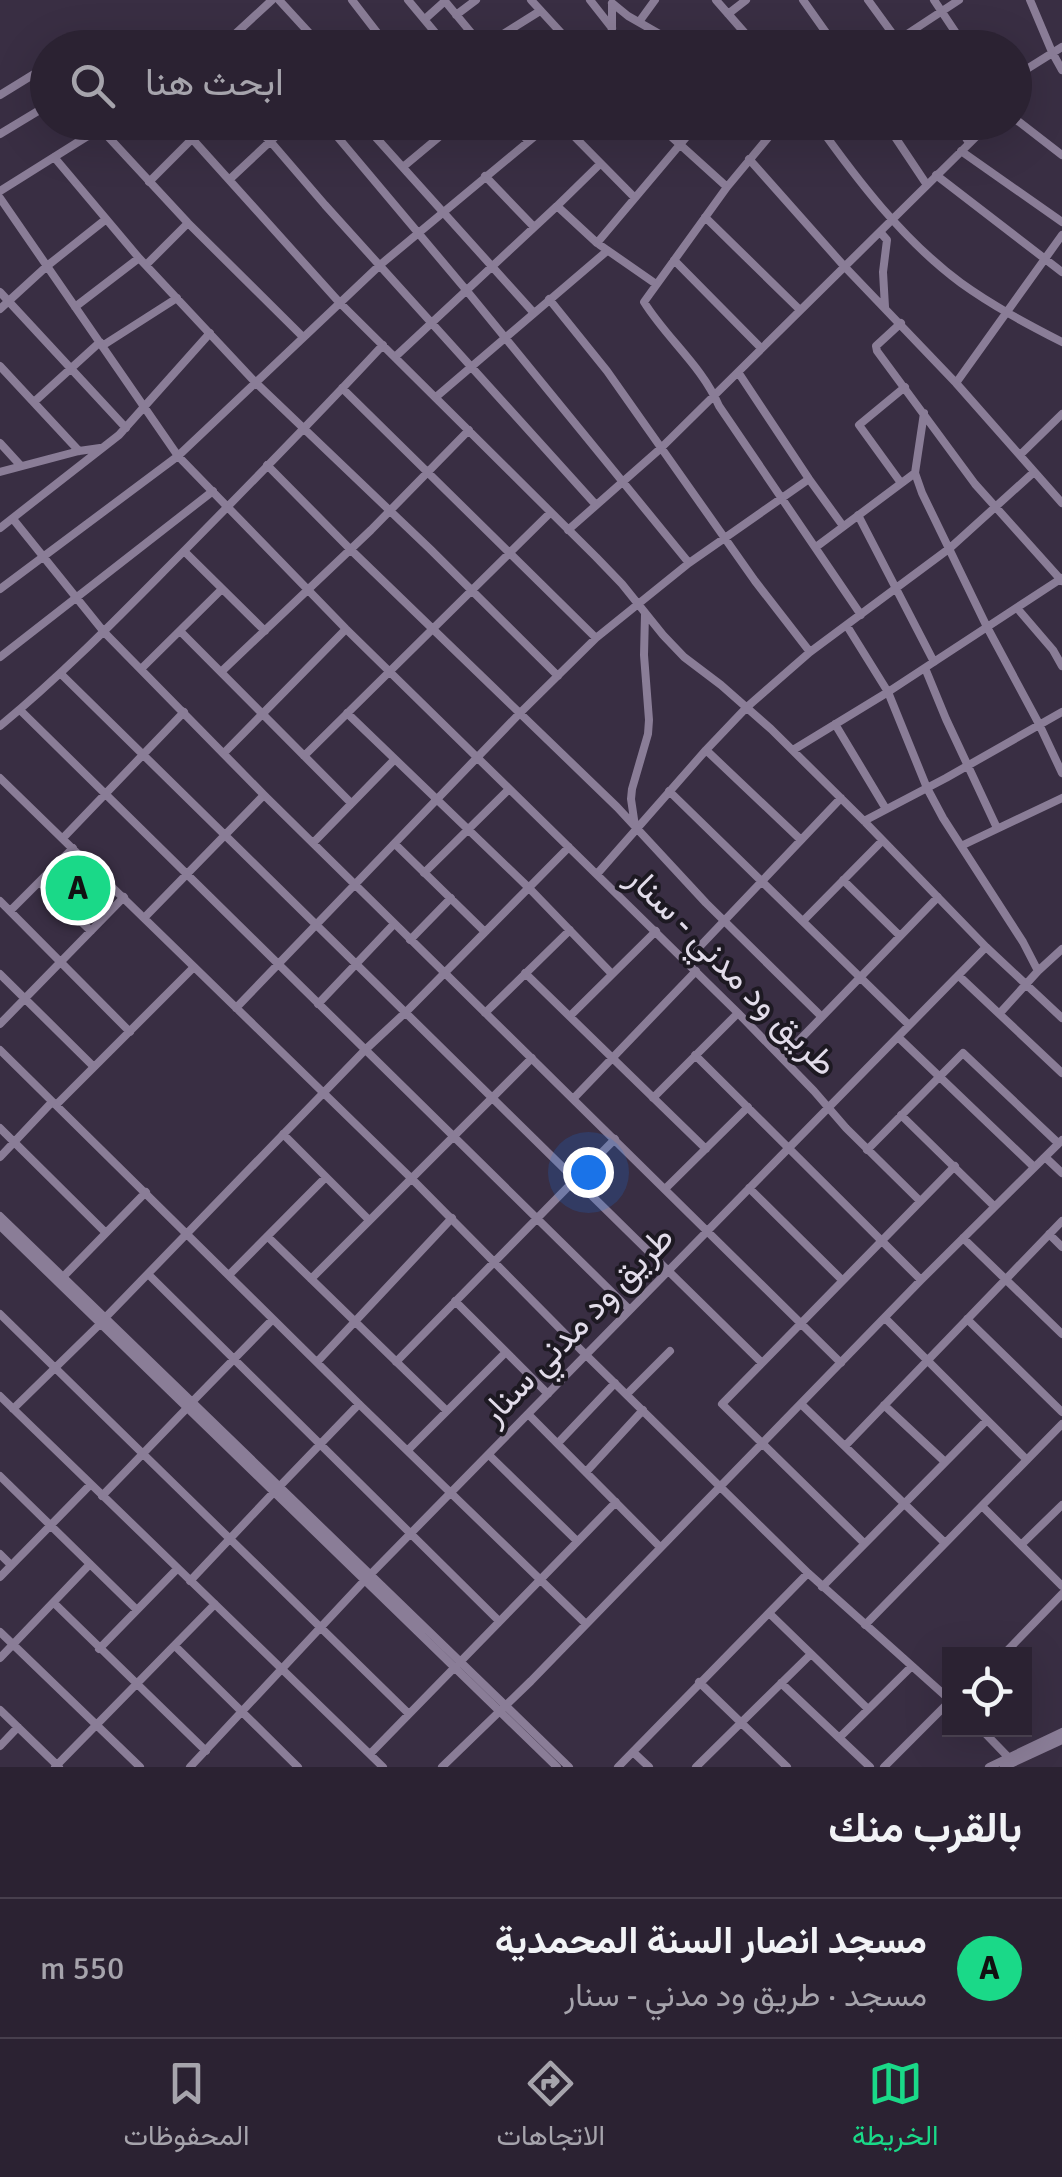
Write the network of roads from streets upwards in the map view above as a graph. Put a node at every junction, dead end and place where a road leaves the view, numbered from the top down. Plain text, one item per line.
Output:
1 (276, 0) edge
2 (352, 0) edge
3 (408, 0) edge
4 (476, 0) edge
5 (531, 0) edge
6 (590, 0) edge
7 (656, 0) edge
8 (716, 0) edge
9 (746, 0) edge
10 (803, 0) edge
11 (868, 0) edge
12 (934, 0) edge
13 (958, 0) edge
14 (1030, 0) edge
15 (445, 1) edge
16 (612, 2) edge
17 (540, 10) junction
18 (942, 10) junction
19 (456, 14) junction
20 (728, 14) junction
21 (425, 19) junction
22 (639, 22) junction
23 (241, 29) edge
24 (612, 29) joint
25 (305, 30) edge
26 (375, 30) edge
27 (434, 30) edge
28 (469, 30) edge
29 (509, 30) edge
30 (558, 30) edge
31 (653, 30) edge
32 (742, 30) edge
33 (824, 30) edge
34 (890, 30) edge
35 (918, 30) edge
36 (955, 30) edge
37 (1062, 47) edge
38 (1052, 52) junction
39 (1032, 65) edge
40 (1062, 70) edge
41 (30, 77) edge
42 (0, 95) edge
43 (30, 116) edge
44 (1032, 132) edge
45 (0, 134) edge
46 (82, 140) edge
47 (111, 140) edge
48 (191, 140) edge
49 (193, 140) edge
50 (340, 140) edge
51 (378, 140) edge
52 (435, 140) edge
53 (577, 140) edge
54 (675, 140) edge
55 (684, 140) edge
56 (765, 140) edge
57 (829, 140) edge
58 (897, 140) edge
59 (968, 140) edge
60 (973, 140) edge
61 (270, 141) joint
62 (528, 141) edge
63 (970, 143) junction
64 (680, 145) junction
65 (961, 151) junction
66 (1062, 156) edge
67 (54, 157) junction
68 (749, 160) junction
69 (600, 164) junction
70 (402, 167) junction
71 (936, 174) junction
72 (485, 176) junction
73 (230, 179) junction
74 (148, 182) junction
75 (927, 184) junction
76 (727, 187) junction
77 (0, 195) edge
78 (635, 198) junction
79 (557, 206) junction
80 (443, 211) junction
81 (705, 217) junction
82 (105, 220) junction
83 (892, 220) junction
84 (1062, 222) edge
85 (188, 223) junction
86 (534, 227) junction
87 (418, 232) junction
88 (880, 232) junction
89 (1062, 235) edge
90 (597, 243) junction
91 (608, 251) junction
92 (1045, 259) junction
93 (674, 260) junction
94 (142, 262) junction
95 (380, 264) junction
96 (48, 266) junction
97 (844, 266) junction
98 (493, 267) junction
99 (1062, 272) edge
100 (656, 284) junction
101 (467, 291) junction
102 (0, 292) edge
103 (177, 298) junction
104 (550, 299) junction
105 (8, 301) junction
106 (339, 302) junction
107 (75, 307) junction
108 (885, 307) junction
109 (0, 309) edge
110 (800, 310) junction
111 (533, 312) junction
112 (1008, 314) junction
113 (900, 322) junction
114 (432, 323) junction
115 (210, 334) junction
116 (302, 336) junction
117 (504, 338) junction
118 (1062, 342) edge
119 (101, 344) junction
120 (383, 345) junction
121 (761, 348) junction
122 (395, 357) junction
123 (0, 366) edge
124 (472, 366) junction
125 (71, 368) junction
126 (738, 372) junction
127 (255, 382) junction
128 (956, 383) junction
129 (905, 387) junction
130 (342, 388) junction
131 (715, 394) junction
132 (436, 397) junction
133 (34, 402) junction
134 (144, 406) junction
135 (924, 414) junction
136 (1062, 414) edge
137 (126, 428) junction
138 (304, 429) junction
139 (468, 430) junction
140 (0, 443) edge
141 (100, 448) junction
142 (660, 449) junction
143 (79, 450) junction
144 (178, 456) junction
145 (1020, 456) junction
146 (21, 466) junction
147 (267, 466) junction
148 (0, 472) edge
149 (1034, 472) junction
150 (427, 473) junction
151 (915, 473) junction
152 (809, 480) junction
153 (624, 481) junction
154 (901, 483) junction
155 (214, 491) junction
156 (782, 498) junction
157 (1061, 500) edge
158 (596, 505) junction
159 (228, 506) junction
160 (391, 510) junction
161 (995, 510) junction
162 (550, 512) junction
163 (858, 515) junction
164 (13, 518) junction
165 (844, 526) junction
166 (0, 528) edge
167 (568, 530) junction
168 (724, 538) junction
169 (816, 548) junction
170 (950, 548) junction
171 (350, 550) junction
172 (184, 551) junction
173 (510, 554) junction
174 (42, 556) junction
175 (688, 563) junction
176 (1062, 580) edge
177 (0, 588) edge
178 (222, 589) junction
179 (307, 589) junction
180 (897, 589) junction
181 (473, 591) junction
182 (76, 597) junction
183 (638, 602) junction
184 (1017, 608) junction
185 (646, 614) junction
186 (861, 615) junction
187 (846, 626) junction
188 (987, 627) junction
189 (346, 630) junction
190 (434, 630) junction
191 (180, 631) junction
192 (265, 631) junction
193 (104, 632) junction
194 (596, 638) junction
195 (810, 652) junction
196 (0, 656) edge
197 (934, 662) junction
198 (1062, 666) edge
199 (925, 668) junction
200 (141, 669) junction
201 (221, 672) junction
202 (390, 672) junction
203 (62, 674) junction
204 (558, 676) junction
205 (888, 692) junction
206 (747, 707) junction
207 (20, 710) junction
208 (184, 712) junction
209 (1062, 712) edge
210 (348, 713) junction
211 (520, 713) junction
212 (263, 714) junction
213 (835, 724) junction
214 (1039, 724) junction
215 (0, 726) edge
216 (706, 750) junction
217 (793, 750) junction
218 (224, 753) junction
219 (144, 754) junction
220 (304, 756) junction
221 (395, 759) junction
222 (477, 759) junction
223 (967, 766) junction
224 (1062, 773) edge
225 (0, 778) edge
226 (927, 788) junction
227 (509, 789) junction
228 (669, 791) junction
229 (105, 793) junction
230 (264, 796) junction
231 (841, 798) junction
232 (1062, 798) edge
233 (438, 800) junction
234 (351, 803) junction
235 (886, 809) junction
236 (864, 821) junction
237 (997, 828) junction
238 (467, 830) junction
239 (636, 830) junction
240 (226, 834) junction
241 (63, 838) junction
242 (801, 840) junction
243 (882, 840) junction
244 (313, 843) junction
245 (395, 844) junction
246 (961, 846) junction
247 (569, 847) junction
248 (73, 848) junction
249 (424, 873) junction
250 (186, 874) junction
251 (597, 874) junction
252 (843, 880) junction
253 (762, 881) junction
254 (40, 882) junction
255 (354, 884) junction
256 (529, 888) junction
257 (124, 897) junction
258 (451, 898) junction
259 (938, 898) junction
260 (0, 901) edge
261 (10, 911) junction
262 (145, 917) junction
263 (804, 920) junction
264 (724, 921) junction
265 (317, 923) junction
266 (394, 924) junction
267 (91, 930) junction
268 (570, 930) junction
269 (656, 931) junction
270 (485, 932) junction
271 (900, 936) junction
272 (410, 940) junction
273 (986, 948) junction
274 (1062, 949) edge
275 (61, 961) junction
276 (686, 961) junction
277 (357, 963) junction
278 (279, 964) junction
279 (194, 967) junction
280 (1038, 970) junction
281 (696, 972) junction
282 (444, 973) junction
283 (525, 973) junction
284 (0, 974) edge
285 (612, 974) junction
286 (860, 976) junction
287 (958, 976) junction
288 (1026, 983) junction
289 (25, 998) junction
290 (318, 1004) junction
291 (236, 1008) junction
292 (406, 1011) junction
293 (485, 1013) junction
294 (738, 1013) junction
295 (1000, 1013) junction
296 (570, 1016) junction
297 (821, 1016) junction
298 (1062, 1018) edge
299 (0, 1024) edge
300 (910, 1025) junction
301 (130, 1032) junction
302 (898, 1037) junction
303 (0, 1050) edge
304 (365, 1050) junction
305 (695, 1055) junction
306 (532, 1058) junction
307 (782, 1058) junction
308 (613, 1059) junction
309 (94, 1067) junction
310 (1062, 1073) edge
311 (940, 1076) junction
312 (324, 1092) junction
313 (492, 1096) junction
314 (653, 1098) junction
315 (574, 1099) junction
316 (54, 1104) junction
317 (748, 1107) junction
318 (828, 1107) junction
319 (901, 1115) junction
320 (0, 1128) edge
321 (282, 1134) junction
322 (454, 1136) junction
323 (614, 1140) junction
324 (14, 1141) junction
325 (1060, 1142) edge
326 (789, 1147) junction
327 (706, 1149) junction
328 (867, 1150) junction
329 (0, 1156) edge
330 (1045, 1156) junction
331 (954, 1166) junction
332 (1034, 1168) junction
333 (1062, 1172) edge
334 (326, 1177) junction
335 (575, 1178) junction
336 (412, 1179) junction
337 (749, 1188) junction
338 (665, 1189) junction
339 (146, 1192) junction
340 (920, 1201) junction
341 (994, 1206) junction
342 (0, 1216) edge
343 (452, 1218) junction
344 (537, 1218) junction
345 (369, 1220) junction
346 (1062, 1222) edge
347 (2, 1231) edge
348 (708, 1231) junction
349 (106, 1233) junction
350 (188, 1234) junction
351 (1049, 1234) junction
352 (268, 1237) junction
353 (963, 1238) junction
354 (882, 1240) junction
355 (1062, 1247) edge
356 (495, 1261) junction
357 (669, 1270) junction
358 (148, 1274) junction
359 (229, 1275) junction
360 (64, 1276) junction
361 (311, 1279) junction
362 (1006, 1279) junction
363 (842, 1280) junction
364 (921, 1280) junction
365 (455, 1301) junction
366 (630, 1310) junction
367 (0, 1314) edge
368 (885, 1318) junction
369 (273, 1319) junction
370 (966, 1319) junction
371 (103, 1321) junction
372 (354, 1322) junction
373 (800, 1323) junction
374 (1062, 1334) edge
375 (670, 1351) dead end
376 (506, 1352) junction
377 (586, 1355) junction
378 (235, 1358) junction
379 (927, 1360) junction
380 (317, 1362) junction
381 (396, 1362) junction
382 (762, 1363) junction
383 (841, 1363) junction
384 (55, 1368) junction
385 (615, 1382) junction
386 (548, 1394) junction
387 (627, 1394) junction
388 (1, 1398) edge
389 (359, 1404) junction
390 (801, 1404) junction
391 (190, 1405) junction
392 (884, 1405) junction
393 (14, 1409) junction
394 (642, 1410) junction
395 (447, 1411) junction
396 (1062, 1412) edge
397 (528, 1414) junction
398 (987, 1420) junction
399 (1062, 1424) edge
400 (763, 1442) junction
401 (558, 1443) junction
402 (321, 1444) junction
403 (845, 1446) junction
404 (408, 1450) junction
405 (143, 1453) junction
406 (489, 1455) junction
407 (1027, 1460) junction
408 (944, 1461) junction
409 (586, 1472) junction
410 (0, 1476) edge
411 (90, 1484) junction
412 (720, 1487) junction
413 (276, 1490) junction
414 (452, 1493) junction
415 (102, 1496) junction
416 (616, 1502) junction
417 (904, 1503) junction
418 (1062, 1505) edge
419 (983, 1508) junction
420 (50, 1525) junction
421 (412, 1534) junction
422 (230, 1539) junction
423 (577, 1541) junction
424 (944, 1543) junction
425 (864, 1544) junction
426 (1022, 1544) junction
427 (660, 1548) junction
428 (0, 1554) edge
429 (90, 1564) junction
430 (11, 1565) junction
431 (177, 1568) junction
432 (808, 1573) junction
433 (0, 1577) edge
434 (367, 1579) junction
435 (190, 1580) junction
436 (540, 1580) junction
437 (1062, 1586) edge
438 (822, 1587) junction
439 (1062, 1594) edge
440 (54, 1603) junction
441 (215, 1604) junction
442 (136, 1610) junction
443 (769, 1613) junction
444 (499, 1621) junction
445 (586, 1624) junction
446 (865, 1625) junction
447 (322, 1627) junction
448 (0, 1632) edge
449 (13, 1644) junction
450 (175, 1646) junction
451 (1011, 1647) edge
452 (99, 1649) junction
453 (810, 1654) junction
454 (0, 1658) edge
455 (458, 1664) junction
456 (912, 1666) junction
457 (281, 1670) junction
458 (700, 1682) junction
459 (782, 1684) junction
460 (137, 1686) junction
461 (942, 1693) edge
462 (502, 1708) junction
463 (942, 1708) edge
464 (868, 1709) junction
465 (0, 1710) edge
466 (242, 1712) junction
467 (409, 1714) junction
468 (741, 1721) junction
469 (97, 1726) junction
470 (18, 1728) junction
471 (1062, 1736) edge
472 (988, 1737) edge
473 (840, 1738) junction
474 (0, 1746) edge
475 (206, 1751) junction
476 (633, 1752) junction
477 (372, 1756) junction
478 (288, 1757) junction
479 (450, 1759) junction
480 (1009, 1763) edge
481 (57, 1766) edge
482 (140, 1767) edge
483 (190, 1767) edge
484 (278, 1767) edge
485 (298, 1767) edge
486 (366, 1767) edge
487 (383, 1767) edge
488 (442, 1767) edge
489 (458, 1767) edge
490 (557, 1767) edge
491 (568, 1767) edge
492 (618, 1767) edge
493 (649, 1767) edge
494 (696, 1767) edge
495 (787, 1767) edge
496 (870, 1767) edge
497 (884, 1767) edge
498 (989, 1767) edge

1 - 23 street
1 - 25 street
2 - 26 street
3 - 21 street
4 - 19 street
5 - 17 street
6 - 24 street
7 - 22 street
8 - 20 street
9 - 20 street
10 - 33 street
11 - 34 street
12 - 18 street
13 - 18 street
14 - 38 street
15 - 19 street
15 - 21 street
16 - 22 street
16 - 24 street
17 - 29 street
17 - 30 street
18 - 35 street
18 - 36 street
19 - 28 street
20 - 32 street
21 - 27 street
22 - 31 street
37 - 38 street
38 - 39 street
38 - 40 street
41 - 42 street
43 - 45 street
44 - 66 street
46 - 67 street, طريق ود مدني - سنار
47 - 74 street
48 - 74 street
49 - 73 street
50 - 87 street
51 - 70 street
52 - 70 street
53 - 69 street
54 - 64 street
55 - 64 street
56 - 68 street
57 - 83 street
58 - 75 street
59 - 63 street
60 - 63 street
61 - 73 street
61 - 95 street
62 - 72 street
63 - 65 street
64 - 76 street
64 - 78 street
65 - 71 street
65 - 84 street
67 - 77 street, طريق ود مدني - سنار
67 - 82 street
68 - 76 street
68 - 97 street
69 - 78 street
69 - 79 street
70 - 80 street
71 - 75 street
71 - 92 street
72 - 80 street
72 - 86 street
73 - 106 street
74 - 85 street
75 - 83 street
76 - 81 street
77 - 96 street, طريق ود مدني - سنار
78 - 90 street
79 - 86 street
79 - 90 street
80 - 87 street
80 - 98 street
81 - 93 street
81 - 110 street
82 - 94 street
82 - 96 street
83 - 88 street
83 - 112 street
85 - 94 street
85 - 116 street
86 - 98 street
87 - 95 street
87 - 101 street
88 - 97 street
88 - 108 street
89 - 92 street
90 - 91 street
91 - 100 street
91 - 104 street
92 - 99 street
92 - 112 street
93 - 100 street
93 - 121 street
94 - 103 street
94 - 107 street
95 - 106 street
95 - 114 street
96 - 105 street
96 - 107 street, طريق ود مدني - سنار
97 - 108 street
97 - 110 street
98 - 101 street
98 - 111 street
100 - 131 street
101 - 114 street
101 - 117 street
102 - 105 street
103 - 115 street
103 - 119 street
104 - 111 street
104 - 142 street
105 - 109 street
105 - 125 street
106 - 116 street
106 - 120 street
107 - 119 street, طريق ود مدني - سنار
108 - 113 street
110 - 121 street
111 - 117 street
112 - 118 street
112 - 128 street
113 - 128 street
113 - 129 street
114 - 122 street
114 - 124 street
115 - 127 street
115 - 134 street
116 - 127 street
117 - 124 street
117 - 153 street
119 - 125 street
119 - 134 street, طريق ود مدني - سنار
120 - 122 street
120 - 130 street
121 - 126 street
122 - 132 street
123 - 133 street
124 - 132 street
124 - 158 street
125 - 133 street
125 - 137 street
126 - 131 street
126 - 152 street
127 - 138 street
127 - 144 street
128 - 145 street
129 - 135 street
129 - 154 street
130 - 138 street
130 - 150 street
131 - 142 street
131 - 156 street
132 - 139 street
133 - 143 street
134 - 137 street
134 - 144 street, طريق ود مدني - سنار
135 - 151 street
135 - 161 street
136 - 145 street
137 - 141 street
138 - 147 street
138 - 160 street
139 - 150 street
139 - 162 street
140 - 146 street
141 - 143 street
141 - 164 street
142 - 153 street
142 - 168 street
143 - 146 street
144 - 155 street, طريق ود مدني - سنار
144 - 174 street
145 - 149 street
146 - 148 street
147 - 159 street
147 - 171 street, طريق ود مدني - سنار
149 - 157 street
149 - 161 street, طريق ود مدني - سنار
150 - 160 street
150 - 173 street
151 - 154 street
151 - 170 street
152 - 156 street
152 - 165 street
153 - 158 street
153 - 175 street
154 - 163 street
155 - 159 street, طريق ود مدني - سنار
155 - 182 street
156 - 168 street
156 - 169 street
158 - 167 street
159 - 172 street
159 - 179 street, طريق ود مدني - سنار
160 - 171 street
160 - 181 street
161 - 170 street, طريق ود مدني - سنار
161 - 176 street
162 - 167 street
162 - 173 street
163 - 165 street
163 - 180 street
164 - 166 street
164 - 174 street
165 - 169 street
167 - 183 street
168 - 175 street
168 - 195 street
169 - 186 street
170 - 180 street, طريق ود مدني - سنار
170 - 188 street
171 - 179 street
171 - 190 street, طريق ود مدني - سنار
172 - 178 street
172 - 193 street
173 - 181 street
173 - 194 street
174 - 177 street
174 - 182 street
175 - 183 street
176 - 184 street
178 - 191 street
178 - 192 street
179 - 189 street, طريق ود مدني - سنار
179 - 192 street
180 - 186 street, طريق ود مدني - سنار
180 - 197 street
181 - 190 street
181 - 204 street
182 - 193 street
182 - 196 street
183 - 185 street
183 - 194 street
184 - 188 street
184 - 198 street
185 - 206 street
185 - 239 street
186 - 187 street, طريق ود مدني - سنار
187 - 195 street, طريق ود مدني - سنار
187 - 205 street
188 - 197 street
188 - 214 street
189 - 202 street, طريق ود مدني - سنار
189 - 212 street
190 - 202 street
190 - 211 street, طريق ود مدني - سنار
191 - 200 street
191 - 201 street
192 - 201 street
193 - 200 street
193 - 203 street
194 - 204 street
195 - 206 street, طريق ود مدني - سنار
197 - 199 street
199 - 205 street
199 - 223 street
200 - 208 street
201 - 212 street
202 - 210 street
202 - 222 street, طريق ود مدني - سنار
203 - 207 street
203 - 219 street
204 - 211 street
205 - 213 street
205 - 226 street
206 - 216 street, طريق ود مدني - سنار
206 - 217 street
207 - 215 street
207 - 229 street
208 - 218 street
208 - 219 street
209 - 214 street
210 - 220 street
210 - 221 street
211 - 222 street
211 - 239 street, طريق ود مدني - سنار
212 - 218 street
212 - 220 street
213 - 217 street
213 - 235 street
214 - 223 street
214 - 224 street
216 - 228 street, طريق ود مدني - سنار
216 - 242 street
217 - 231 street
218 - 230 street
219 - 229 street
219 - 240 street
220 - 234 street
221 - 233 street
221 - 234 street
222 - 227 street, طريق ود مدني - سنار
222 - 233 street
223 - 226 street
223 - 237 street
225 - 241 street
226 - 235 street
226 - 246 street
227 - 238 street
227 - 247 street, طريق ود مدني - سنار
228 - 239 street, طريق ود مدني - سنار
228 - 253 street
229 - 241 street
229 - 250 street
230 - 240 street
230 - 244 street
231 - 236 street
231 - 242 street
232 - 237 street
233 - 238 street
233 - 245 street
234 - 244 street
235 - 236 street
236 - 243 street
237 - 246 street
238 - 249 street
238 - 256 street
239 - 251 street, طريق ود مدني - سنار
239 - 264 street
240 - 250 street
240 - 265 street
241 - 248 street
242 - 253 street
243 - 252 street
243 - 259 street
244 - 255 street
245 - 249 street
245 - 255 street
246 - 280 street
247 - 251 street, طريق ود مدني - سنار
247 - 256 street
248 - 254 street
248 - 257 street
249 - 258 street
250 - 262 street
250 - 278 street
251 - 269 street, طريق ود مدني - سنار
252 - 263 street
252 - 271 street
253 - 263 street
253 - 264 street
254 - 261 street
254 - 267 street
255 - 265 street
255 - 266 street
256 - 268 street
256 - 270 street
257 - 262 street
257 - 267 street
258 - 270 street
258 - 272 street
259 - 271 street
259 - 273 street
260 - 261 street
261 - 275 street
262 - 279 street
263 - 286 street
264 - 276 street
264 - 297 street
265 - 277 street
265 - 278 street
266 - 272 street
266 - 277 street
267 - 275 street
268 - 283 street
268 - 285 street
269 - 276 street, طريق ود مدني - سنار
269 - 285 street
270 - 282 street
271 - 286 street
272 - 282 street
273 - 287 street, طريق ود مدني سنار
273 - 288 street
274 - 280 street
275 - 289 street
275 - 301 street
276 - 281 street, طريق ود مدني - سنار
277 - 290 street
277 - 292 street
278 - 290 street
278 - 291 street
279 - 291 street
279 - 301 street
280 - 288 street
281 - 294 street, طريق ود مدني - سنار
281 - 308 street
282 - 292 street
282 - 293 street
283 - 293 street
283 - 296 street
284 - 289 street
285 - 296 street
286 - 297 street
286 - 300 street
287 - 295 street
287 - 300 street, طريق ود مدني سنار
288 - 295 street
288 - 298 street
289 - 299 street
289 - 309 street
290 - 304 street
291 - 312 street
292 - 304 street
292 - 313 street
293 - 306 street
294 - 305 street
294 - 307 street, طريق ود مدني - سنار
295 - 310 street
296 - 308 street
297 - 307 street
300 - 302 street, طريق ود مدني سنار
301 - 309 street
302 - 311 street
302 - 318 street, طريق ود مدني سنار
303 - 316 street
304 - 312 street
304 - 322 street
305 - 314 street
305 - 317 street
306 - 313 street
306 - 315 street
307 - 318 street, طريق ود مدني - سنار
308 - 314 street
308 - 315 street
309 - 316 street
311 - 319 street
311 - 325 street
311 - 332 street
312 - 321 street
312 - 336 street
313 - 322 street
313 - 335 street
314 - 327 street
315 - 323 street
316 - 324 street
316 - 339 street
317 - 326 street
317 - 327 street
318 - 326 street, طريق ود مدني سنار
318 - 328 street, طريق ود مدني - سنار
319 - 328 street
319 - 331 street
320 - 324 street
321 - 334 street
321 - 350 street
322 - 336 street
322 - 344 street
323 - 335 street
323 - 338 street
324 - 329 street
324 - 349 street
325 - 330 street
326 - 337 street, طريق ود مدني سنار
326 - 354 street
327 - 338 street
328 - 340 street, طريق ود مدني - سنار
330 - 332 street
330 - 333 street
331 - 340 street
331 - 341 street
332 - 341 street
334 - 345 street
334 - 352 street
335 - 344 street
335 - 357 street
336 - 343 street
336 - 345 street
337 - 348 street, طريق ود مدني سنار
337 - 363 street
338 - 348 street
339 - 349 street
339 - 350 street
340 - 354 street
341 - 353 street
342 - 360 street
343 - 356 street
343 - 372 street
344 - 356 street
344 - 366 street
345 - 361 street
346 - 351 street
347 - 371 street
348 - 357 street, طريق ود مدني سنار
348 - 373 street
349 - 360 street
350 - 358 street
350 - 359 street
351 - 355 street
351 - 362 street
352 - 359 street
352 - 361 street
353 - 362 street
353 - 364 street
354 - 363 street
354 - 364 street
356 - 365 street
356 - 377 street
357 - 366 street, طريق ود مدني سنار
357 - 382 street
358 - 371 street
358 - 378 street
359 - 369 street
360 - 371 street
361 - 372 street
362 - 370 street
362 - 374 street
363 - 373 street
364 - 368 street
365 - 376 street
365 - 381 street
366 - 377 street, طريق ود مدني سنار
367 - 384 street
368 - 379 street
368 - 383 street
369 - 378 street
369 - 380 street
370 - 379 street
370 - 396 street
371 - 384 street
371 - 391 street
372 - 380 street
372 - 381 street
373 - 382 street
373 - 383 street
375 - 387 street
376 - 386 street
376 - 395 street
377 - 385 street
377 - 386 street, طريق ود مدني سنار
378 - 391 street
378 - 402 street
379 - 392 street
379 - 398 street
380 - 389 street
381 - 395 street
382 - 400 street
383 - 390 street
384 - 393 street
384 - 405 street
385 - 387 street
385 - 401 street
386 - 397 street, طريق ود مدني سنار
387 - 394 street
388 - 393 street
389 - 402 street
389 - 404 street
390 - 400 street
390 - 403 street
391 - 405 street
391 - 413 street
392 - 403 street
392 - 408 street
393 - 411 street
394 - 409 street
394 - 412 street
395 - 404 street
397 - 401 street
397 - 406 street, طريق ود مدني سنار
398 - 407 street
398 - 408 street
399 - 407 street
400 - 412 street
400 - 425 street
401 - 409 street
402 - 413 street
402 - 421 street
403 - 417 street
404 - 414 street
405 - 415 street
405 - 422 street
406 - 414 street, طريق ود مدني سنار
406 - 423 street
407 - 419 street
408 - 417 street
409 - 416 street
410 - 420 street
411 - 415 street
411 - 420 street
412 - 427 street
412 - 432 street
413 - 422 street
413 - 434 street
414 - 421 street, طريق ود مدني سنار
414 - 436 street
415 - 431 street
416 - 423 street
416 - 427 street
417 - 424 street
417 - 425 street
418 - 426 street
419 - 424 street
419 - 426 street
420 - 429 street
420 - 430 street
421 - 434 street, طريق ود مدني سنار
421 - 444 street
422 - 435 street
422 - 447 street
423 - 436 street
424 - 446 street
425 - 438 street
426 - 437 street
427 - 445 street
428 - 430 street
429 - 440 street
429 - 442 street
430 - 433 street
431 - 435 street
431 - 442 street
432 - 438 street
432 - 443 street
434 - 447 street
434 - 455 street
435 - 441 street
436 - 444 street
436 - 445 street
438 - 446 street
439 - 451 street
440 - 449 street
440 - 452 street
441 - 450 street
441 - 457 street
442 - 452 street
443 - 453 street
443 - 458 street
444 - 455 street
445 - 462 street
446 - 456 street
447 - 457 street
447 - 467 street
448 - 449 street
449 - 454 street
449 - 469 street
450 - 460 street
450 - 466 street
452 - 460 street
453 - 459 street
453 - 464 street
455 - 462 street
455 - 467 street
456 - 461 street
456 - 464 street
457 - 466 street
457 - 477 street
458 - 468 street
458 - 476 street
459 - 468 street
459 - 473 street
460 - 469 street
460 - 475 street
462 - 479 street
462 - 490 street
462 - 491 street
463 - 497 street
464 - 473 street
465 - 470 street
466 - 475 street
466 - 478 street
467 - 477 street
468 - 494 street
468 - 495 street
469 - 481 street
469 - 482 street
470 - 474 street
470 - 481 street
471 - 480 street
472 - 480 street
473 - 496 street
475 - 483 street
476 - 492 street
476 - 493 street
477 - 486 street
477 - 487 street
478 - 484 street
478 - 485 street
479 - 488 street
479 - 489 street
480 - 498 street

